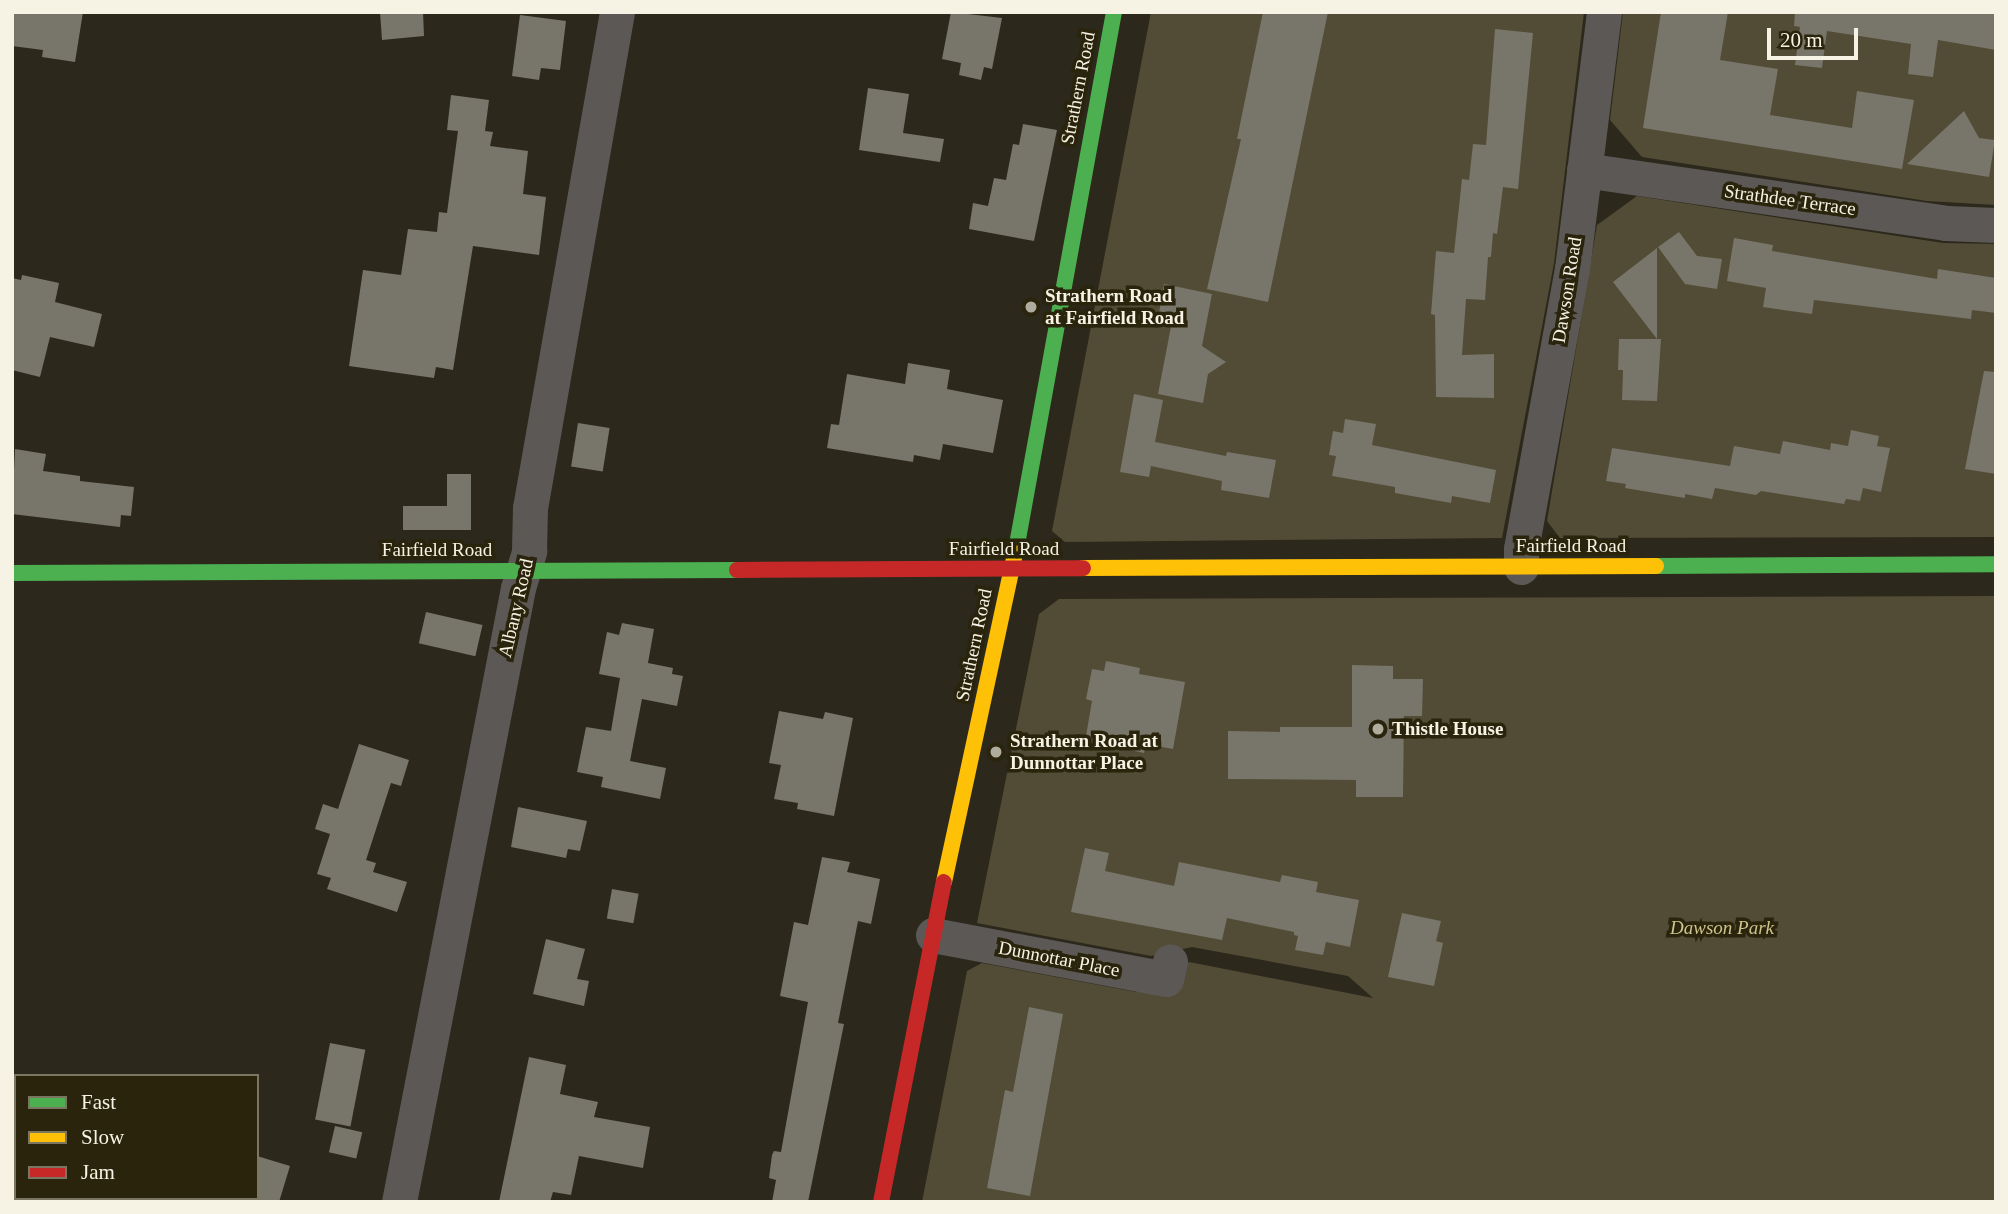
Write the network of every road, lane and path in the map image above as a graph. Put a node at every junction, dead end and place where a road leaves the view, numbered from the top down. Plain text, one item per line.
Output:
1 (617, 12) edge
2 (1114, 12) edge
3 (1604, 12) edge
4 (1584, 170) junction
5 (1996, 225) edge
6 (1996, 564) edge
7 (1521, 567) junction
8 (524, 570) junction
9 (1012, 570) junction
10 (12, 573) edge
11 (933, 935) junction
12 (1170, 961) dead end
13 (399, 1202) edge
14 (881, 1202) edge

1 - 8 street, Albany Road
2 - 9 street, Strathern Road
3 - 4 street, Dawson Road
4 - 5 street, Strathdee Terrace
4 - 7 street, Dawson Road
6 - 7 street, Fairfield Road
7 - 9 street, Fairfield Road
8 - 9 street, Fairfield Road
8 - 10 street, Fairfield Road
8 - 13 street, Albany Road
9 - 11 street, Strathern Road
11 - 12 street, Dunnottar Place
11 - 14 street, Strathern Road

